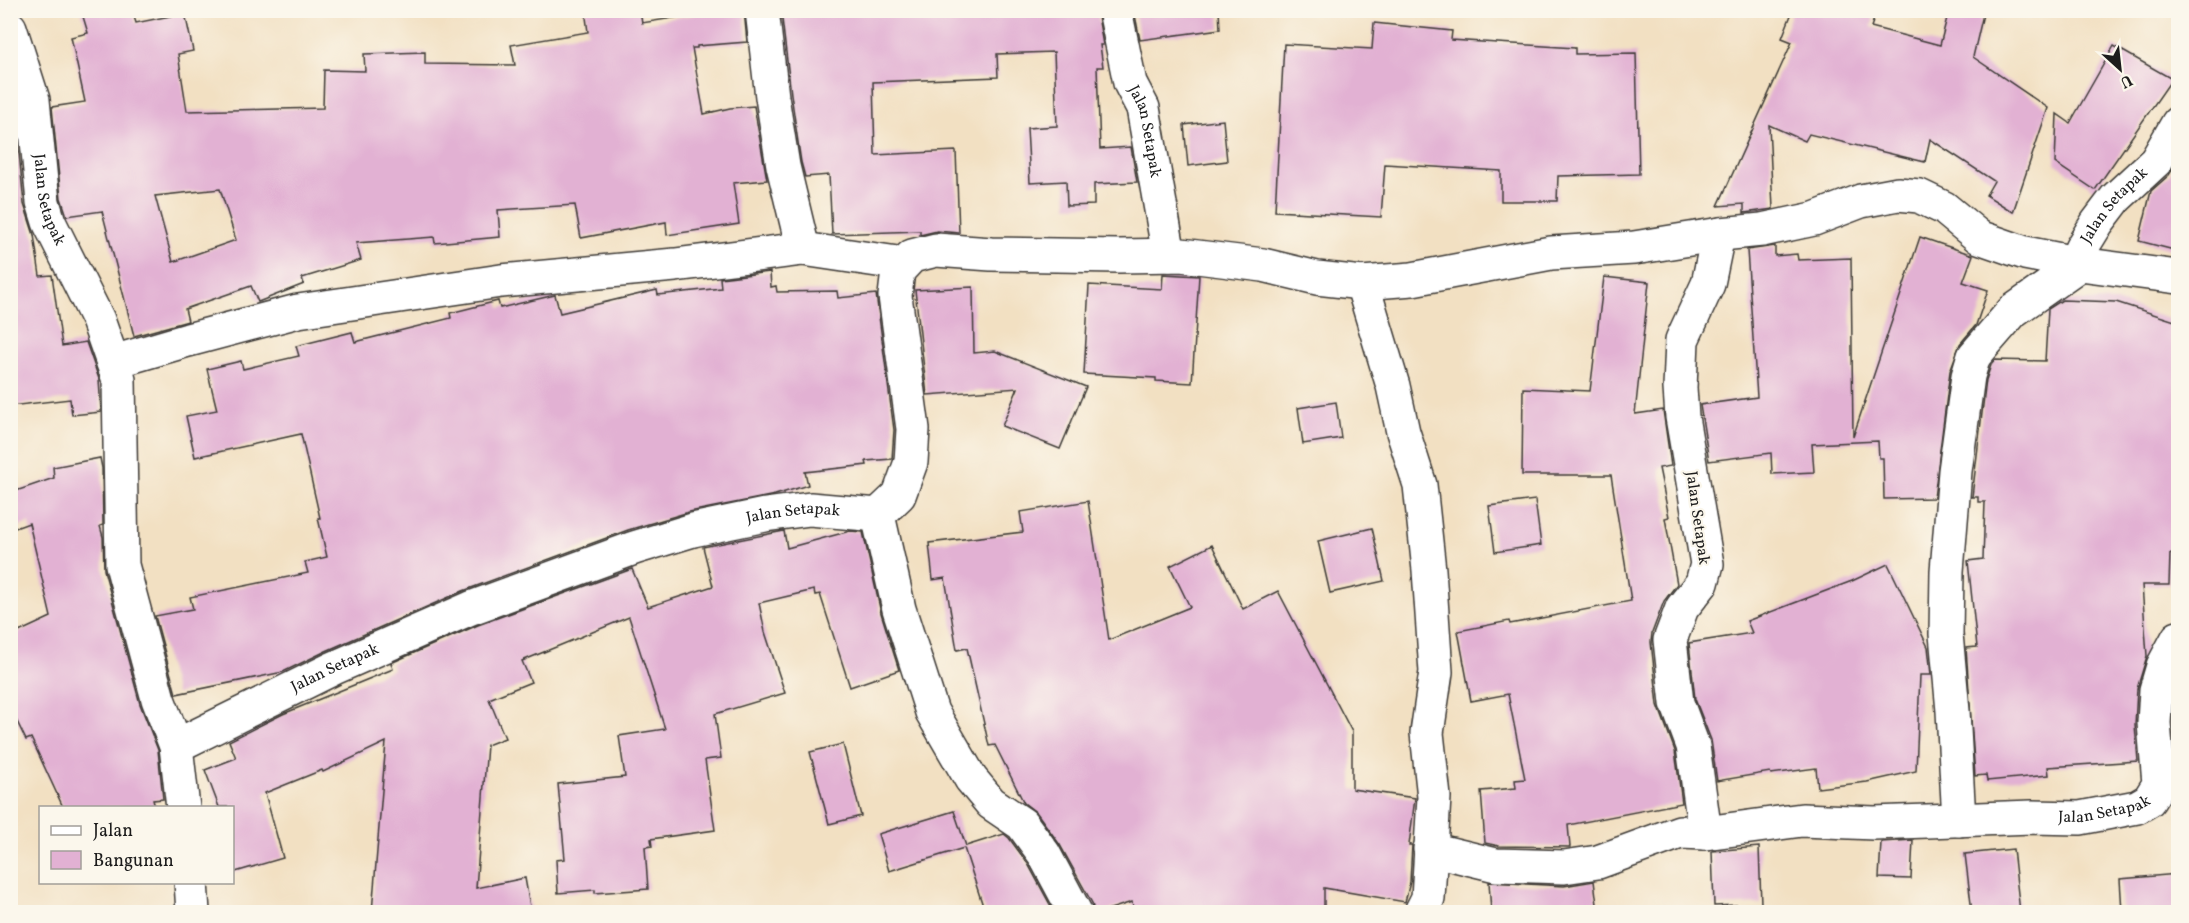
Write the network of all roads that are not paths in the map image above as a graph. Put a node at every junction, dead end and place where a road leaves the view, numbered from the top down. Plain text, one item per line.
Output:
1 (762, 10) edge
2 (1115, 10) edge
3 (10, 28) edge
4 (22, 105) edge
5 (2178, 123) edge
6 (1721, 234) junction
7 (803, 249) junction
8 (1169, 255) junction
9 (904, 264) junction
10 (2080, 264) junction
11 (2178, 277) edge
12 (1362, 283) junction
13 (113, 362) junction
14 (878, 515) junction
15 (2178, 638) edge
16 (176, 746) junction
17 (183, 806) edge
18 (1959, 820) junction
19 (1705, 833) junction
20 (1430, 849) junction
21 (191, 884) edge
22 (193, 912) edge
23 (1075, 912) edge
24 (1421, 912) edge

1 - 7 street
2 - 8 street, Jalan Setapak
3 - 4 street, Jalan Setapak
4 - 13 street, Jalan Setapak
5 - 10 street, Jalan Setapak
6 - 10 street, Jalan Setapak
6 - 12 street, Jalan Setapak
6 - 19 street, Jalan Setapak
7 - 9 street
7 - 13 street
8 - 9 street, Jalan Setapak
8 - 12 street, Jalan Setapak
9 - 14 street
10 - 11 street
10 - 18 street, Jalan Setapak
12 - 20 street
13 - 16 street, Jalan Setapak
14 - 16 street, Jalan Setapak
14 - 23 street
15 - 18 street, Jalan Setapak
16 - 17 street
18 - 19 street, Jalan Setapak
19 - 20 street, Jalan Setapak
20 - 24 street
21 - 22 street

